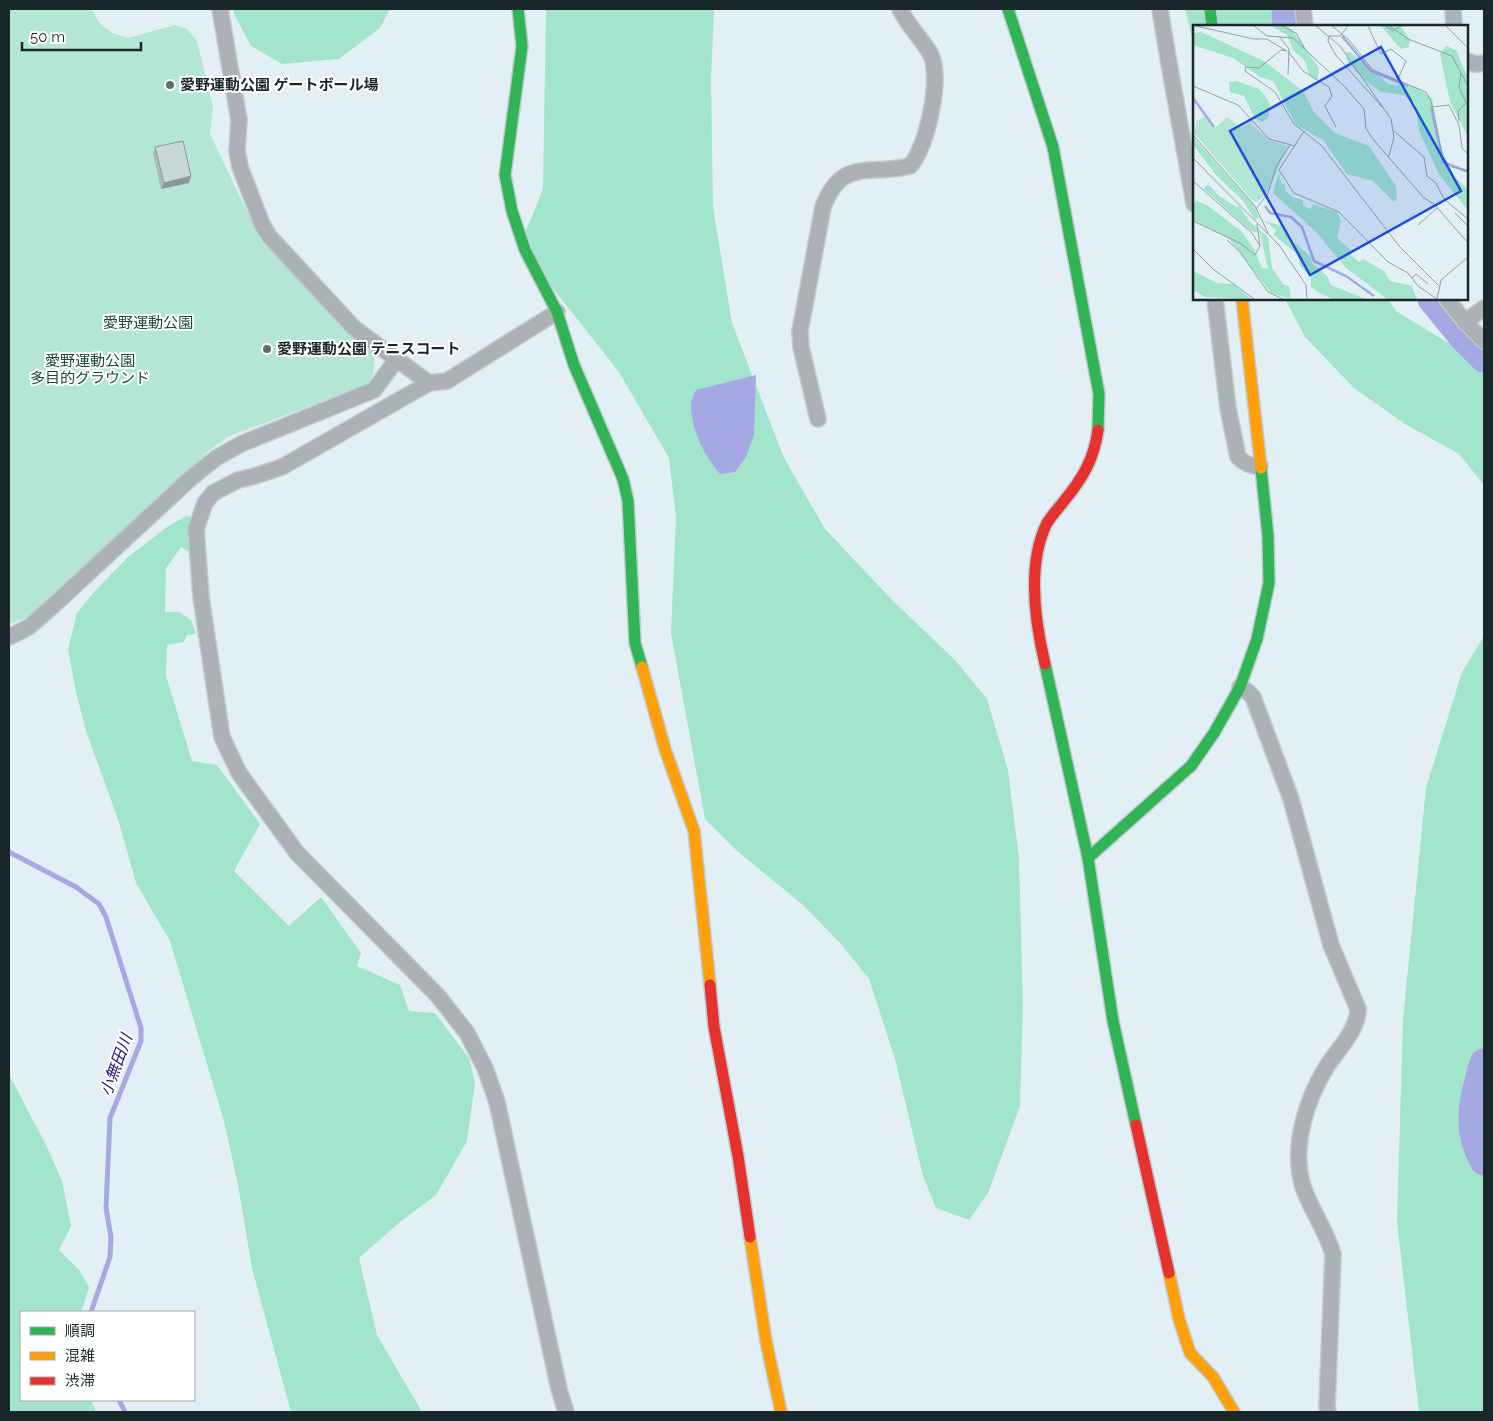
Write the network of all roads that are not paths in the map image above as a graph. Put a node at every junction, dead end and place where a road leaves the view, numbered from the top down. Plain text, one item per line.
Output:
1 (220, 9) edge
2 (518, 9) edge
3 (900, 9) edge
4 (1008, 9) edge
5 (1160, 9) edge
6 (1210, 9) edge
7 (1303, 9) edge
8 (1453, 9) edge
9 (1212, 25) edge
10 (1305, 25) edge
11 (1454, 25) edge
12 (1468, 61) edge
13 (1484, 63) edge
14 (1193, 198) edge
15 (1215, 300) edge
16 (1242, 300) edge
17 (1448, 300) edge
18 (1484, 308) edge
19 (557, 312) junction
20 (1465, 322) junction
21 (1484, 341) edge
22 (397, 359) junction
23 (429, 383) junction
24 (818, 419) dead end
25 (1260, 466) junction
26 (9, 637) edge
27 (1240, 687) junction
28 (1088, 858) junction
29 (566, 1412) edge
30 (781, 1412) edge
31 (1234, 1412) edge
32 (1328, 1412) edge

1 - 22 street
2 - 19 street
3 - 24 street
4 - 28 street
5 - 14 street
6 - 9 street
7 - 10 street
8 - 11 street
12 - 13 street
15 - 25 street
16 - 25 street
17 - 20 street
18 - 20 street
19 - 23 street
19 - 30 street
20 - 21 street
22 - 23 street
22 - 26 street
23 - 29 street
25 - 27 street
27 - 28 street
27 - 32 street
28 - 31 street

